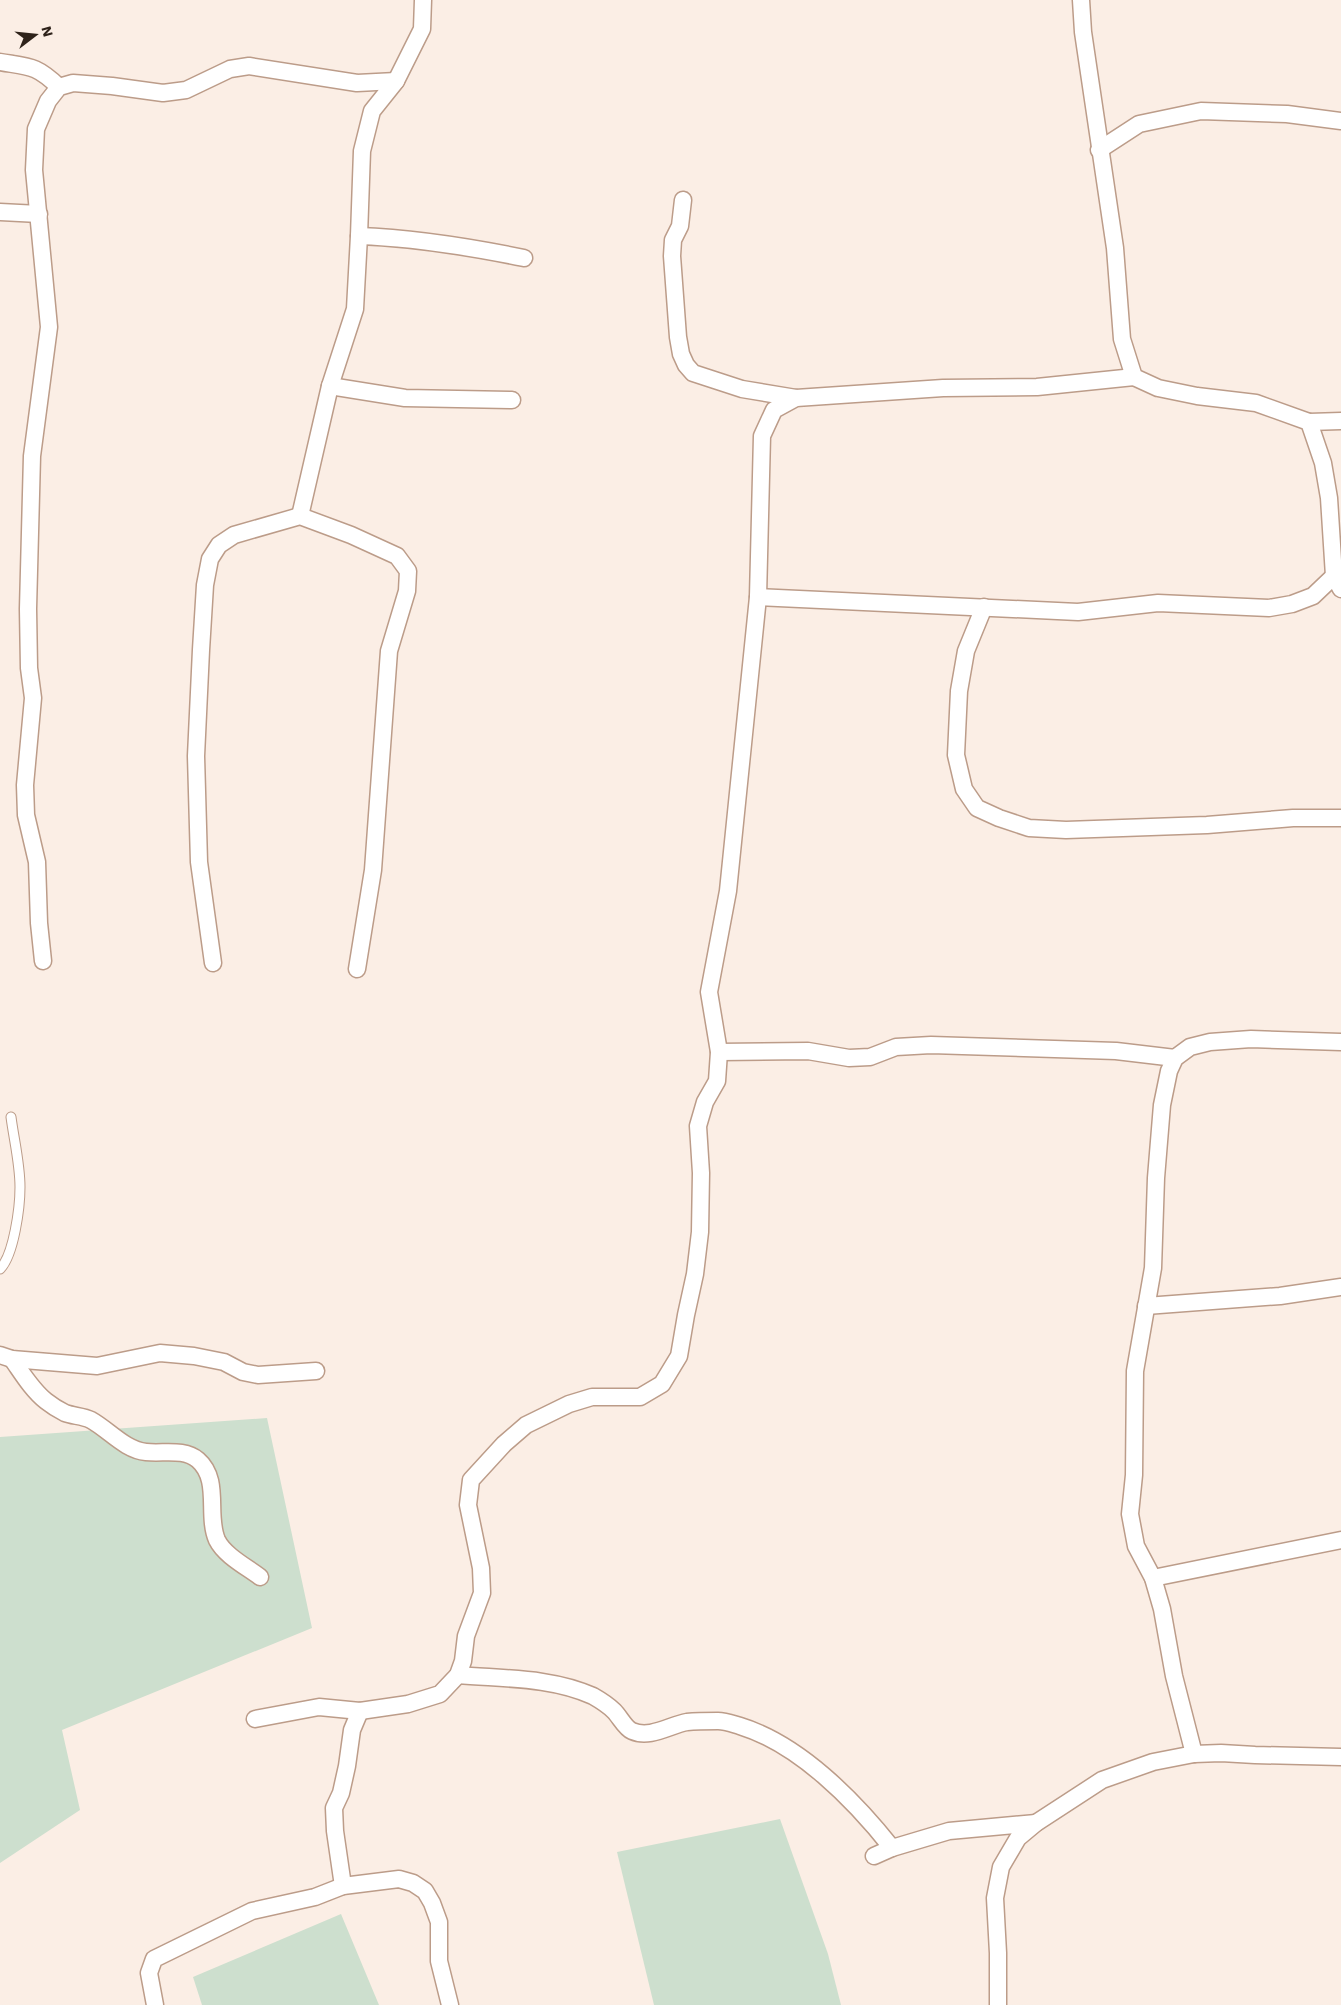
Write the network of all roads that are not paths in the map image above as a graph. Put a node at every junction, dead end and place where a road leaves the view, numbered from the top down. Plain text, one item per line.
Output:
1 (423, 0) edge
2 (1081, 0) edge
3 (0, 62) edge
4 (396, 81) junction
5 (59, 87) junction
6 (1341, 121) edge
7 (1099, 150) junction
8 (683, 200) dead end
9 (0, 212) edge
10 (39, 214) junction
11 (360, 236) junction
12 (524, 258) dead end
13 (1134, 377) junction
14 (330, 386) junction
15 (796, 398) junction
16 (512, 400) dead end
17 (1341, 421) edge
18 (1309, 422) junction
19 (300, 516) junction
20 (1338, 582) edge
21 (758, 597) junction
22 (984, 607) junction
23 (1341, 818) edge
24 (43, 961) dead end
25 (213, 963) dead end
26 (357, 969) dead end
27 (1341, 1042) edge
28 (720, 1052) junction
29 (1175, 1058) junction
30 (11, 1117) dead end
31 (0, 1268) edge
32 (1341, 1287) edge
33 (1146, 1306) junction
34 (6, 1357) edge
35 (316, 1371) dead end
36 (1341, 1540) edge
37 (260, 1577) dead end
38 (1153, 1578) junction
39 (458, 1676) junction
40 (360, 1711) junction
41 (255, 1720) dead end
42 (1194, 1754) junction
43 (1341, 1757) edge
44 (1036, 1823) junction
45 (892, 1848) junction
46 (874, 1856) dead end
47 (343, 1886) junction
48 (155, 2005) edge
49 (450, 2005) edge
50 (998, 2005) edge

1 - 4 street
2 - 7 street
3 - 5 street
4 - 5 street
4 - 11 street
5 - 10 street
6 - 7 street
7 - 13 street
8 - 15 street
9 - 10 street
10 - 24 street
11 - 12 street
11 - 14 street
13 - 15 street
13 - 18 street
14 - 16 street
14 - 19 street
15 - 21 street
17 - 18 street
18 - 20 street
19 - 25 street
19 - 26 street
20 - 22 street
21 - 22 street
21 - 28 street
22 - 23 street
27 - 29 street
28 - 29 street
28 - 39 street
29 - 33 street
30 - 31 lane
32 - 33 street
33 - 38 street
34 - 35 street
34 - 37 street
36 - 38 street
38 - 42 street
39 - 40 street
39 - 45 street
40 - 41 street
40 - 47 street
42 - 43 street
42 - 44 street
44 - 45 street
44 - 50 street
45 - 46 street
47 - 48 street
47 - 49 street

